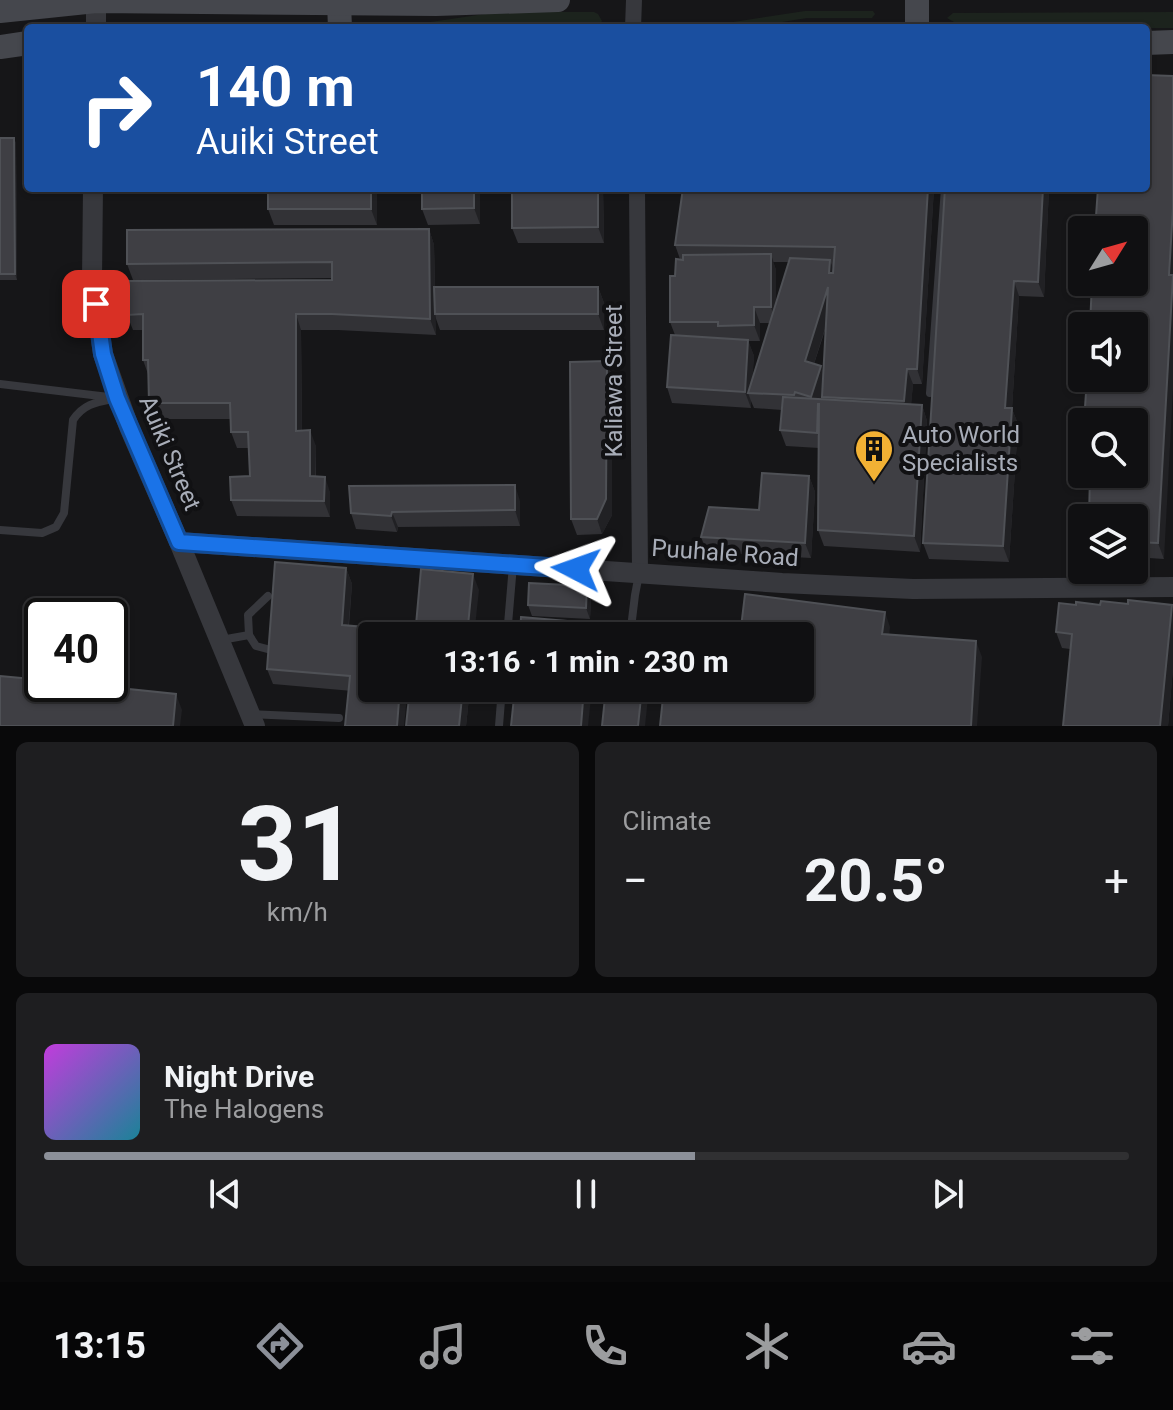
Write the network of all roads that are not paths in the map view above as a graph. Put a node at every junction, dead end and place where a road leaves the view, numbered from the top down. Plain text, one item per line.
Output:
1 (558, 0) edge
2 (634, 0) edge
3 (917, 0) edge
4 (96, 1) edge
5 (436, 2) edge
6 (339, 3) junction
7 (0, 11) edge
8 (96, 24) edge
9 (340, 24) edge
10 (633, 24) edge
11 (917, 24) edge
12 (1173, 42) edge
13 (1150, 43) edge
14 (24, 44) edge
15 (0, 47) edge
16 (93, 192) edge
17 (637, 192) edge
18 (945, 192) edge
19 (0, 384) edge
20 (930, 393) edge
21 (117, 398) junction
22 (0, 530) edge
23 (179, 542) junction
24 (513, 565) junction
25 (640, 573) junction
26 (1173, 587) edge
27 (268, 596) dead end
28 (508, 622) edge
29 (632, 622) edge
30 (249, 635) junction
31 (220, 640) junction
32 (271, 650) edge
33 (501, 702) edge
34 (339, 718) dead end
35 (252, 720) edge
36 (499, 726) edge

1 - 5 main road
2 - 10 street
3 - 11 main road
4 - 6 main road
4 - 7 main road
4 - 8 street
5 - 6 main road
6 - 9 main road
12 - 13 main road
14 - 15 main road
16 - 21 street, Auiki Street
17 - 25 street, Kaliawa Street
18 - 20 lane
19 - 21 lane
21 - 22 lane
21 - 23 street, Auiki Street
23 - 24 street, Puuhale Road
23 - 31 street, Auiki Street
24 - 25 street, Puuhale Road
24 - 28 lane
25 - 26 street, Puuhale Road
25 - 29 lane
27 - 30 lane
30 - 31 lane
30 - 32 lane
31 - 35 street, Auiki Street
33 - 36 lane
34 - 35 lane

